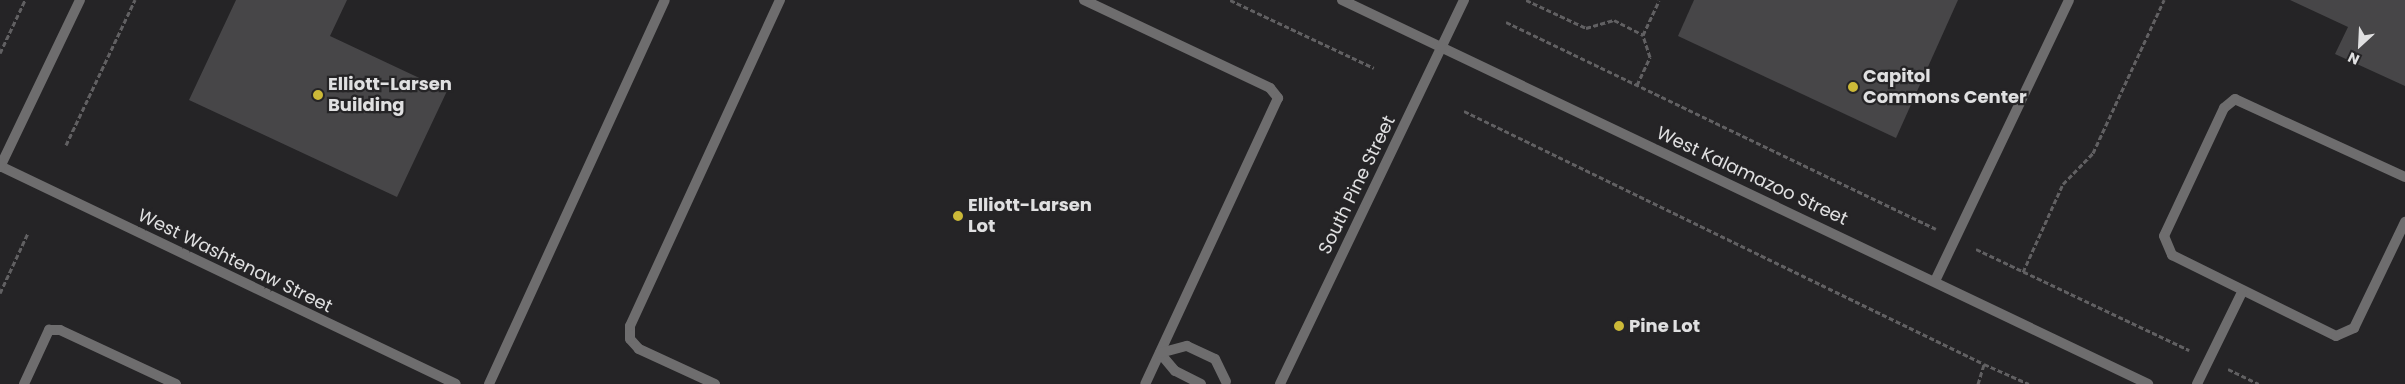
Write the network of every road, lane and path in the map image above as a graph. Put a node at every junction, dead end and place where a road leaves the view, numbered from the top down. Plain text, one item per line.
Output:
1 (25, 0) edge
2 (80, 0) edge
3 (135, 0) edge
4 (665, 0) edge
5 (780, 0) edge
6 (1084, 0) edge
7 (1230, 0) edge
8 (1342, 0) edge
9 (1464, 0) edge
10 (1526, 0) edge
11 (1660, 0) edge
12 (2069, 0) edge
13 (2164, 0) edge
14 (1506, 22) dead end
15 (1643, 35) junction
16 (1442, 47) junction
17 (0, 53) edge
18 (1374, 68) dead end
19 (1637, 85) junction
20 (1464, 111) dead end
21 (66, 145) dead end
22 (0, 167) edge
23 (2405, 177) edge
24 (2405, 222) edge
25 (28, 233) dead end
26 (1956, 239) junction
27 (2023, 272) junction
28 (1935, 281) junction
29 (2242, 292) junction
30 (0, 293) edge
31 (1160, 353) junction
32 (2208, 360) junction
33 (1984, 364) junction
34 (1224, 383) edge
35 (24, 384) edge
36 (176, 384) edge
37 (456, 384) edge
38 (489, 384) edge
39 (715, 384) edge
40 (1145, 384) edge
41 (1201, 384) edge
42 (1280, 384) edge
43 (1978, 384) edge
44 (2029, 384) edge
45 (2148, 384) edge
46 (2197, 384) edge
47 (2259, 384) edge

1 - 17 path
2 - 22 street
3 - 21 path
4 - 38 street
5 - 39 street
6 - 31 street
7 - 18 path
8 - 16 street, West Kalamazoo Street
9 - 16 street, South Pine Street
10 - 15 path
11 - 15 path
12 - 26 street
13 - 27 path
14 - 19 path
15 - 19 path
16 - 28 street, West Kalamazoo Street
16 - 42 street, South Pine Street
19 - 26 path
20 - 33 path
22 - 37 street, West Washtenaw Street
23 - 29 street
24 - 29 street
25 - 30 path
26 - 27 path
26 - 28 street
27 - 32 path
28 - 45 street, West Kalamazoo Street
29 - 32 street
31 - 34 street
31 - 40 street
31 - 41 street
32 - 46 street
32 - 47 path
33 - 43 path
33 - 44 path
35 - 36 street

